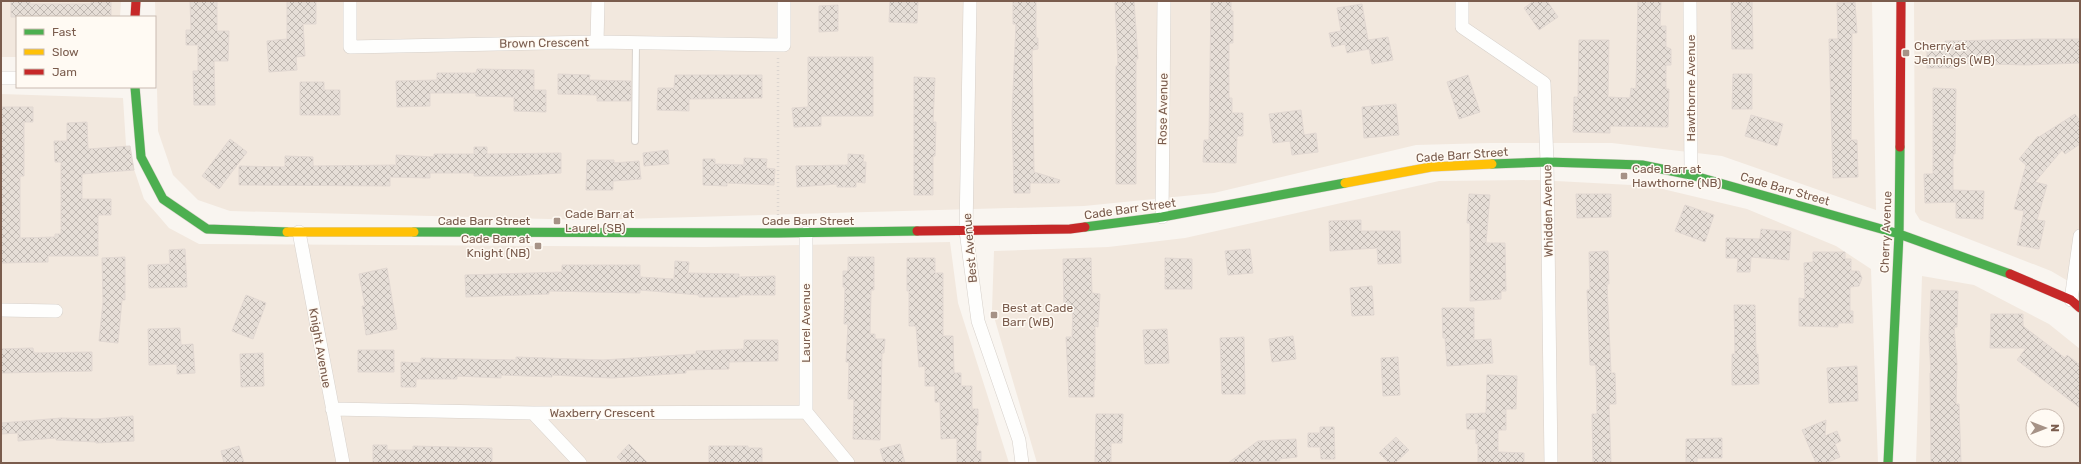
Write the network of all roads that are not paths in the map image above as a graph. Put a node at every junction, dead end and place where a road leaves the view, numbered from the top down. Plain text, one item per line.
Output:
1 (136, 1) edge
2 (350, 1) edge
3 (598, 1) edge
4 (784, 1) edge
5 (970, 1) edge
6 (1164, 1) edge
7 (1462, 1) edge
8 (1690, 1) edge
9 (1901, 1) edge
10 (135, 16) edge
11 (597, 42) junction
12 (636, 42) junction
13 (1, 78) edge
14 (16, 78) edge
15 (135, 88) edge
16 (635, 141) dead end
17 (1547, 162) junction
18 (1691, 175) junction
19 (1162, 217) junction
20 (966, 231) junction
21 (299, 232) junction
22 (806, 233) junction
23 (1899, 234) junction
24 (2080, 236) edge
25 (2075, 304) edge
26 (1, 310) edge
27 (56, 310) dead end
28 (332, 409) junction
29 (806, 412) junction
30 (533, 413) junction
31 (343, 463) edge
32 (580, 463) edge
33 (848, 463) edge
34 (1022, 463) edge
35 (1551, 463) edge
36 (1888, 463) edge

1 - 10 street
2 - 11 street, Brown Crescent
3 - 11 street
4 - 12 street, Brown Crescent
5 - 20 street, Best Avenue
6 - 19 street, Rose Avenue
7 - 17 street, Whidden Avenue
8 - 18 street, Hawthorne Avenue
9 - 23 street, Cherry Avenue
11 - 12 street, Brown Crescent
12 - 16 lane
13 - 14 street
15 - 21 street, Cade Barr Street
17 - 18 street, Cade Barr Street
17 - 19 street, Cade Barr Street
17 - 35 street, Whidden Avenue
18 - 23 street, Cade Barr Street
19 - 20 street, Cade Barr Street
20 - 22 street, Cade Barr Street
20 - 34 street, Best Avenue
21 - 22 street, Cade Barr Street
21 - 28 street, Knight Avenue
22 - 29 street, Laurel Avenue
23 - 25 street, Cade Barr Street
23 - 36 street, Cherry Avenue
24 - 25 street
26 - 27 street
28 - 30 street, Waxberry Crescent
28 - 31 street, Knight Avenue
29 - 30 street, Waxberry Crescent
29 - 33 street
30 - 32 street

